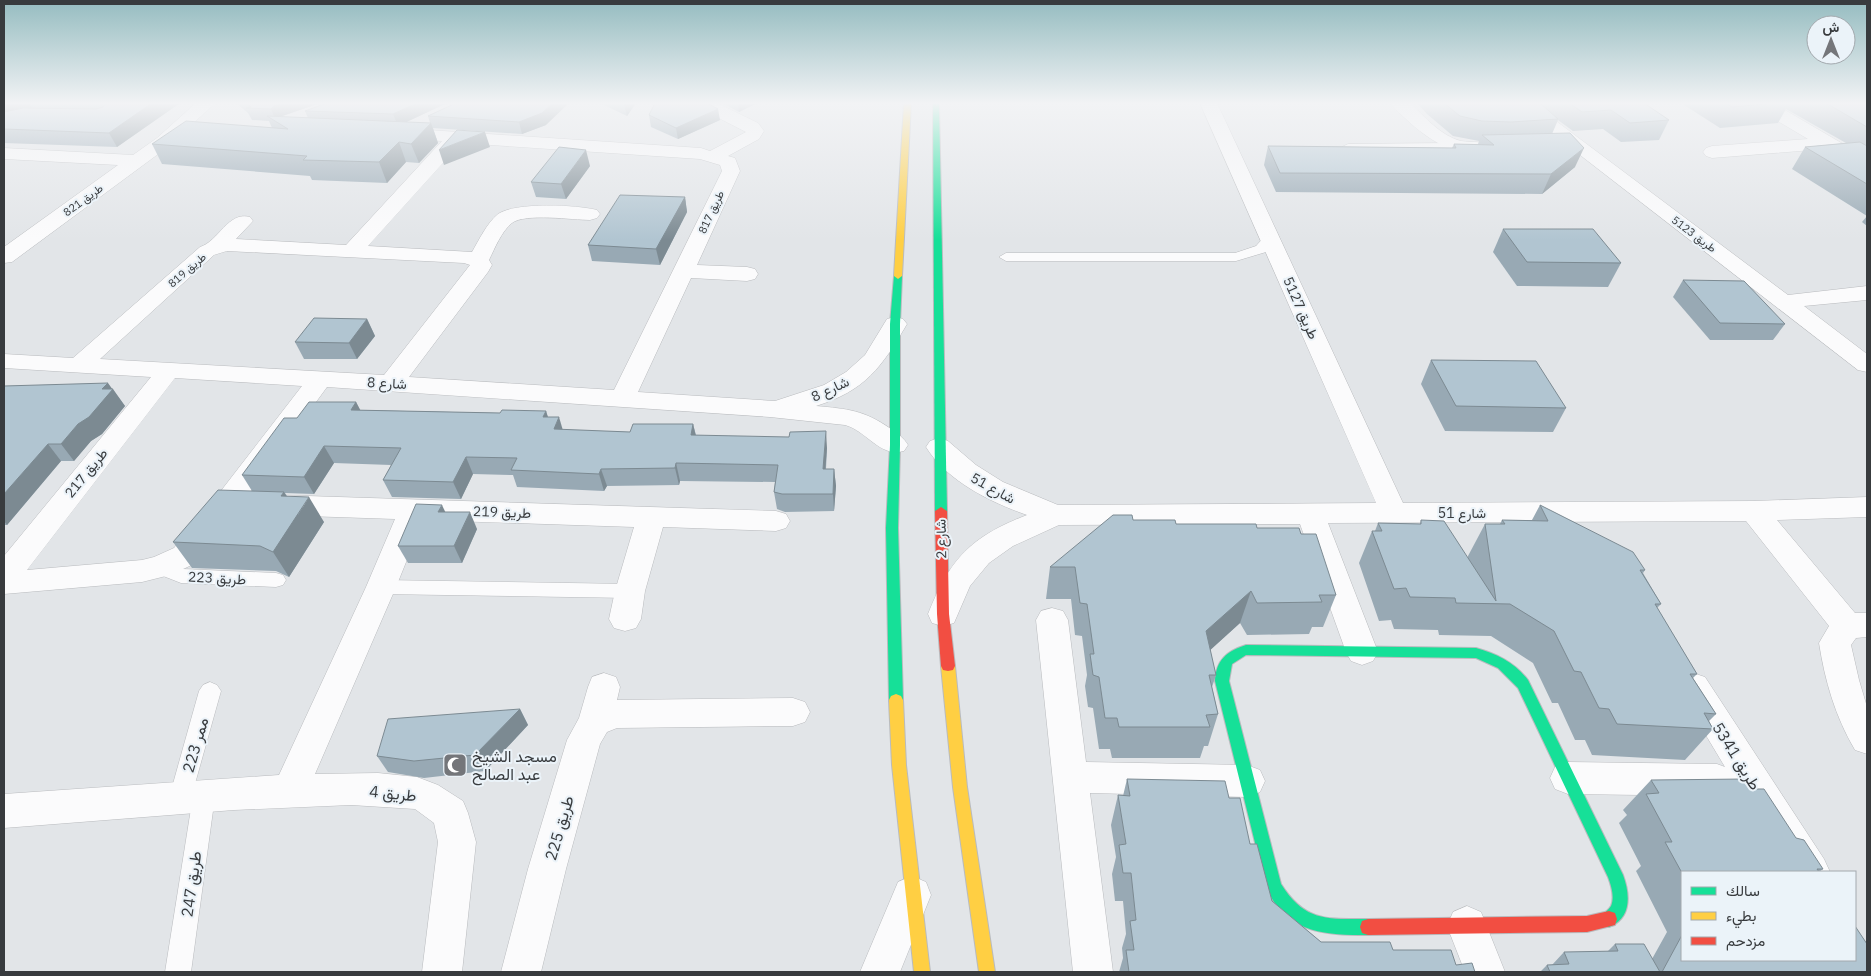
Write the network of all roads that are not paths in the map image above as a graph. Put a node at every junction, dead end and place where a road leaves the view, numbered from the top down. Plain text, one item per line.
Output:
1 (156, 149) edge
2 (445, 149) edge
3 (626, 149) edge
4 (728, 149) edge
5 (905, 149) edge
6 (936, 149) edge
7 (1228, 149) edge
8 (1581, 149) edge
9 (1757, 149) edge
10 (1837, 149) edge
11 (1712, 152) dead end
12 (4, 153) edge
13 (714, 156) junction
14 (138, 160) junction
15 (1867, 166) edge
16 (590, 214) dead end
17 (243, 221) dead end
18 (1270, 239) junction
19 (216, 247) junction
20 (351, 252) junction
21 (4, 257) edge
22 (1006, 257) dead end
23 (478, 260) junction
24 (684, 271) junction
25 (747, 274) dead end
26 (1867, 292) edge
27 (1783, 302) junction
28 (895, 324) junction
29 (5, 363) edge
30 (80, 364) junction
31 (1867, 365) edge
32 (169, 370) junction
33 (319, 380) junction
34 (391, 383) junction
35 (624, 398) junction
36 (770, 410) junction
37 (895, 445) junction
38 (939, 447) junction
39 (227, 503) junction
40 (1867, 507) edge
41 (413, 508) junction
42 (1754, 511) junction
43 (1310, 513) junction
44 (1394, 513) junction
45 (1057, 515) junction
46 (651, 518) junction
47 (776, 521) dead end
48 (172, 562) junction
49 (4, 577) edge
50 (276, 580) dead end
51 (4, 584) edge
52 (381, 587) junction
53 (627, 605) joint
54 (943, 614) junction
55 (1052, 620) dead end
56 (1857, 626) edge
57 (1362, 652) junction
58 (1678, 663) edge
59 (604, 687) dead end
60 (210, 691) dead end
61 (794, 712) dead end
62 (595, 722) junction
63 (1867, 739) edge
64 (1070, 776) junction
65 (1568, 778) junction
66 (1247, 781) junction
67 (1753, 781) junction
68 (290, 791) junction
69 (192, 797) junction
70 (4, 811) edge
71 (1810, 871) edge
72 (912, 893) junction
73 (1467, 926) junction
74 (178, 972) edge
75 (442, 972) edge
76 (521, 972) edge
77 (880, 972) edge
78 (922, 972) edge
79 (988, 972) edge
80 (1093, 972) edge
81 (1485, 972) edge

1 - 14 street, طريق 821
2 - 20 street
3 - 13 street
4 - 13 street
5 - 28 main road
6 - 38 main road, شارع 2
7 - 18 street, طريق 5127
8 - 27 street, طريق 5123
9 - 11 street
10 - 15 street
12 - 14 street
13 - 24 street, طريق 817
14 - 21 street, طريق 821
16 - 23 street
17 - 19 street
18 - 22 lane
18 - 44 street, طريق 5127
19 - 20 street, طريق 819
19 - 30 street, طريق 819
20 - 23 street, طريق 819
23 - 34 street
24 - 25 street
24 - 35 street, طريق 817
26 - 27 street
27 - 31 street, طريق 5123
28 - 36 street, شارع 8
28 - 37 main road
29 - 30 street, شارع 8
30 - 32 street, شارع 8
32 - 33 street, شارع 8
32 - 49 street, طريق 217
33 - 34 street, شارع 8
33 - 39 street
34 - 35 street, شارع 8
35 - 36 street, شارع 8
36 - 37 street, شارع 8
37 - 72 main road
38 - 45 street, شارع 51
38 - 54 main road, شارع 2
39 - 41 street, طريق 219
39 - 48 street
40 - 42 street, شارع 51
41 - 46 street, طريق 219
41 - 52 street
42 - 44 street, شارع 51
42 - 56 street
43 - 44 street, شارع 51
43 - 45 street, شارع 51
43 - 57 street
45 - 54 street, شارع 51
46 - 47 street, طريق 219
46 - 53 street
48 - 50 lane, طريق 223
48 - 51 street
52 - 53 lane
52 - 68 street
54 - 79 main road, شارع 2
55 - 64 street
56 - 63 street
57 - 65 main road
57 - 66 main road
58 - 67 street, طريق 5341
59 - 62 street, طريق 225
60 - 69 lane, ممر 223
61 - 62 street
62 - 76 street, طريق 225
64 - 66 street
64 - 80 street
65 - 67 street
65 - 73 main road
66 - 73 main road
67 - 71 street, طريق 5341
68 - 69 street, طريق 4
68 - 75 street, طريق 4
69 - 70 street, طريق 4
69 - 74 lane, طريق 247
72 - 77 street
72 - 78 main road
73 - 81 street

